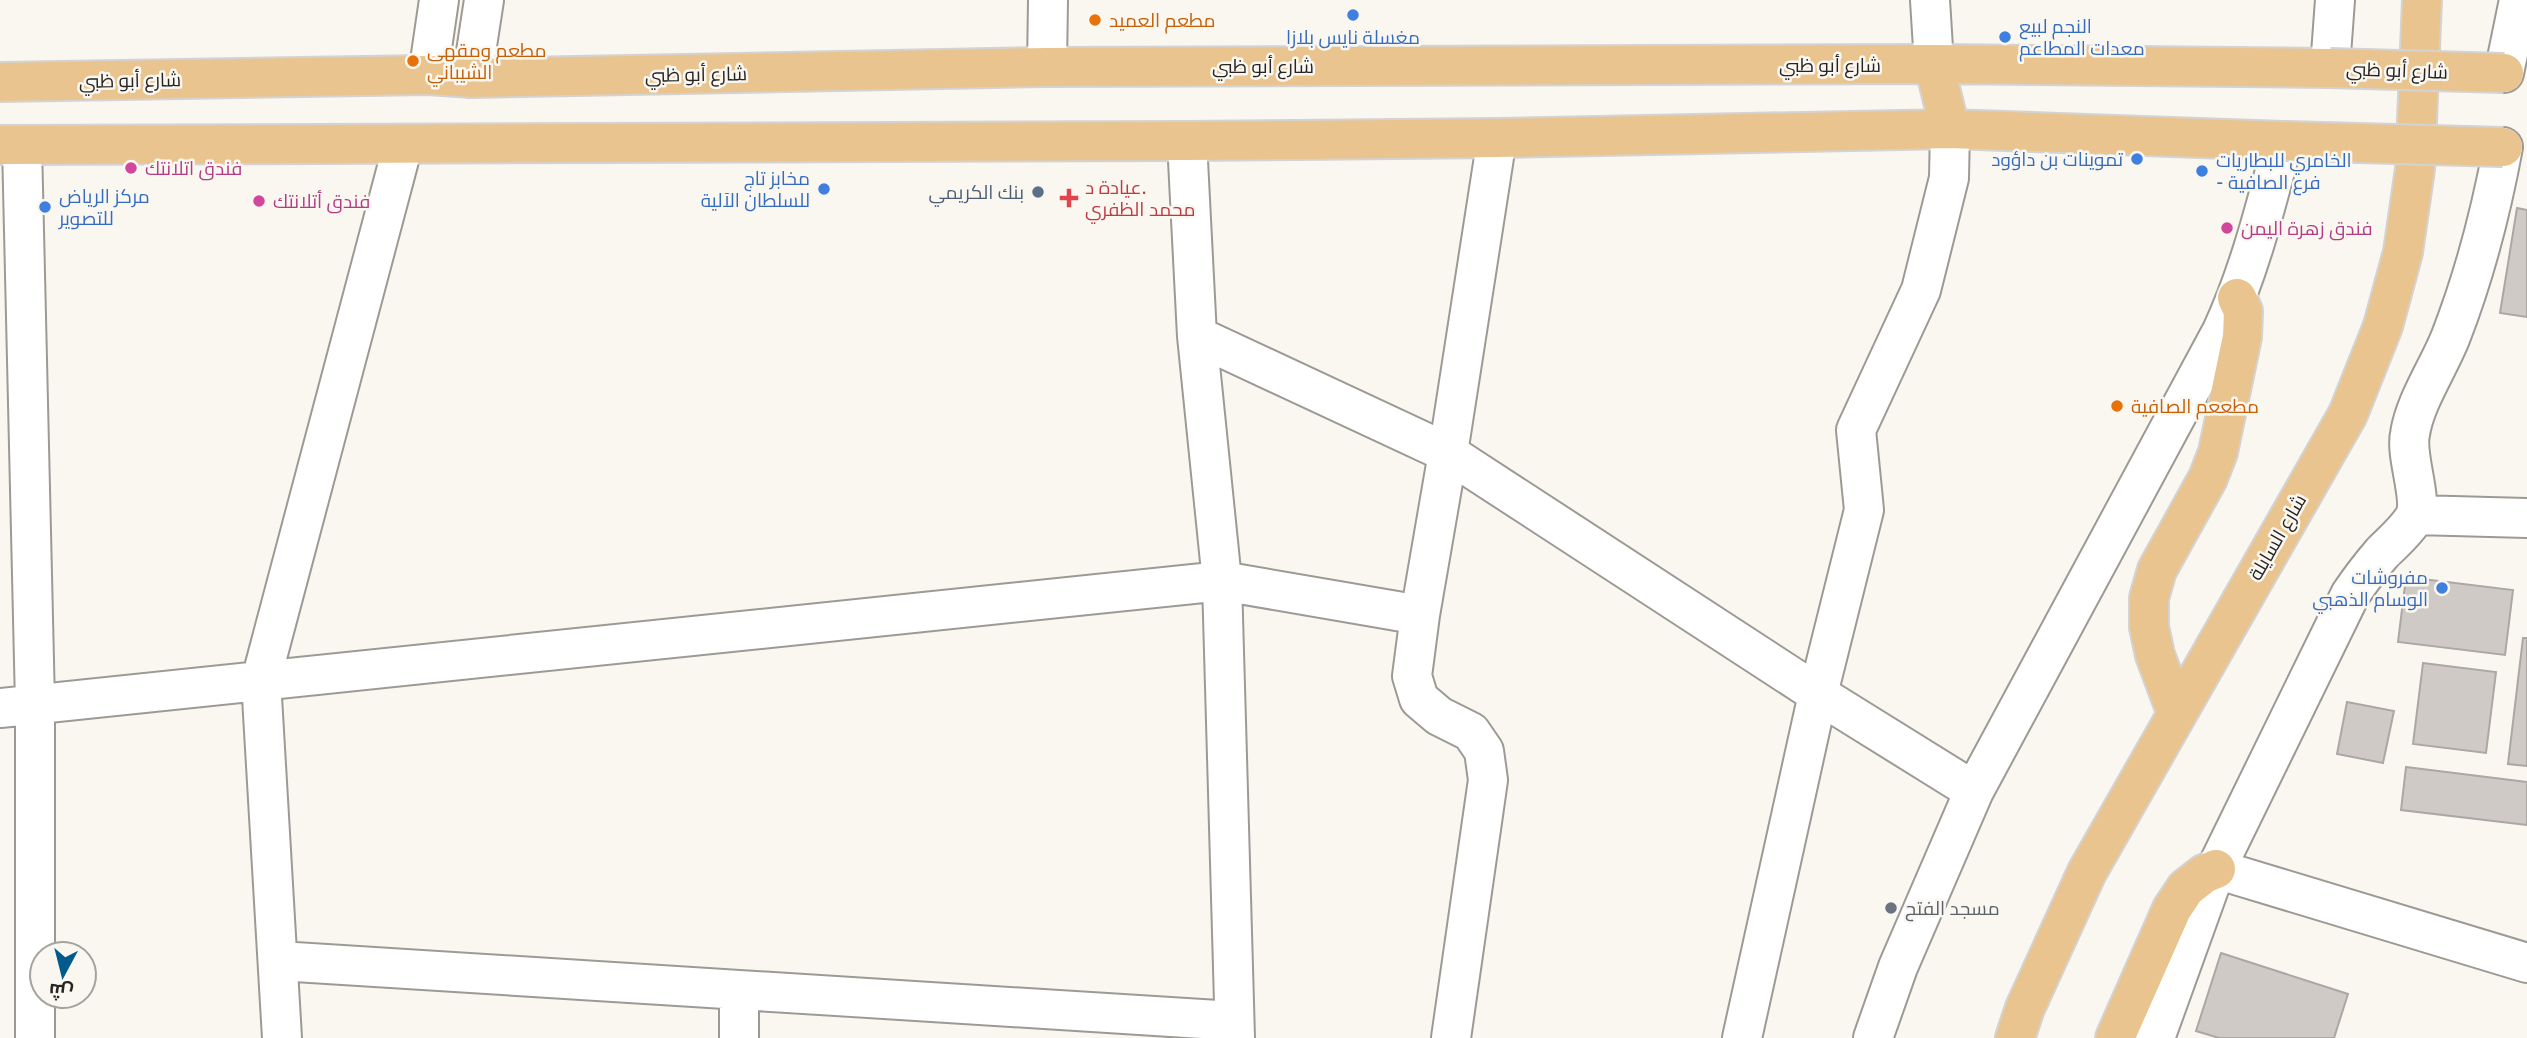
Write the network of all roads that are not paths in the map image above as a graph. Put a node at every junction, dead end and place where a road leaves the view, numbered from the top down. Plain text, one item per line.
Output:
1 (439, 0) edge
2 (484, 0) edge
3 (1048, 0) edge
4 (1930, 0) edge
5 (2335, 0) edge
6 (2421, 0) edge
7 (2519, 0) edge
8 (1934, 64) junction
9 (1046, 67) junction
10 (2330, 68) junction
11 (2515, 73) edge
12 (428, 75) junction
13 (472, 78) junction
14 (0, 82) edge
15 (1950, 129) junction
16 (1497, 138) junction
17 (1187, 141) junction
18 (2283, 141) junction
19 (11, 145) edge
20 (402, 145) junction
21 (2515, 147) edge
22 (2237, 298) junction
23 (1197, 336) junction
24 (1448, 453) junction
25 (2416, 515) junction
26 (2527, 519) edge
27 (1222, 581) junction
28 (1420, 615) junction
29 (261, 680) junction
30 (1818, 694) junction
31 (17, 706) edge
32 (2177, 714) junction
33 (1974, 791) junction
34 (2216, 869) junction
35 (279, 961) junction
36 (2527, 963) edge
37 (739, 990) junction
38 (1010, 1022) edge
39 (1234, 1029) edge
40 (35, 1038) edge
41 (282, 1038) edge
42 (739, 1038) edge
43 (1451, 1038) edge
44 (1742, 1038) edge
45 (1873, 1038) edge
46 (2014, 1038) edge
47 (2115, 1038) edge
48 (2155, 1038) edge

1 - 12 street
2 - 13 street
3 - 9 street
4 - 8 street
5 - 10 street
6 - 32 main road, شارع السايلة
7 - 11 street
8 - 9 main road, شارع أبو ظبي
8 - 10 main road, شارع أبو ظبي
8 - 15 main road
9 - 13 main road, شارع أبو ظبي
10 - 11 main road, شارع أبو ظبي, bridge
12 - 13 main road, شارع أبو ظبي
12 - 14 main road, شارع أبو ظبي
15 - 16 main road
15 - 18 main road
15 - 30 street
16 - 17 main road
16 - 24 street
17 - 20 main road
17 - 23 street
18 - 21 main road, bridge
18 - 22 street
19 - 20 main road
19 - 31 street
20 - 29 street
21 - 25 street
22 - 32 main road
22 - 33 street
23 - 24 street
23 - 27 street
24 - 28 street
24 - 30 street
25 - 26 street
25 - 34 street
27 - 28 street
27 - 29 street
27 - 39 street
28 - 43 street
29 - 31 street
29 - 35 street
30 - 33 street
30 - 44 street
31 - 40 street
32 - 46 main road, شارع السايلة
33 - 45 street
34 - 36 street
34 - 47 main road
34 - 48 street
35 - 37 street
35 - 41 street
37 - 38 street
37 - 42 street
38 - 39 street

